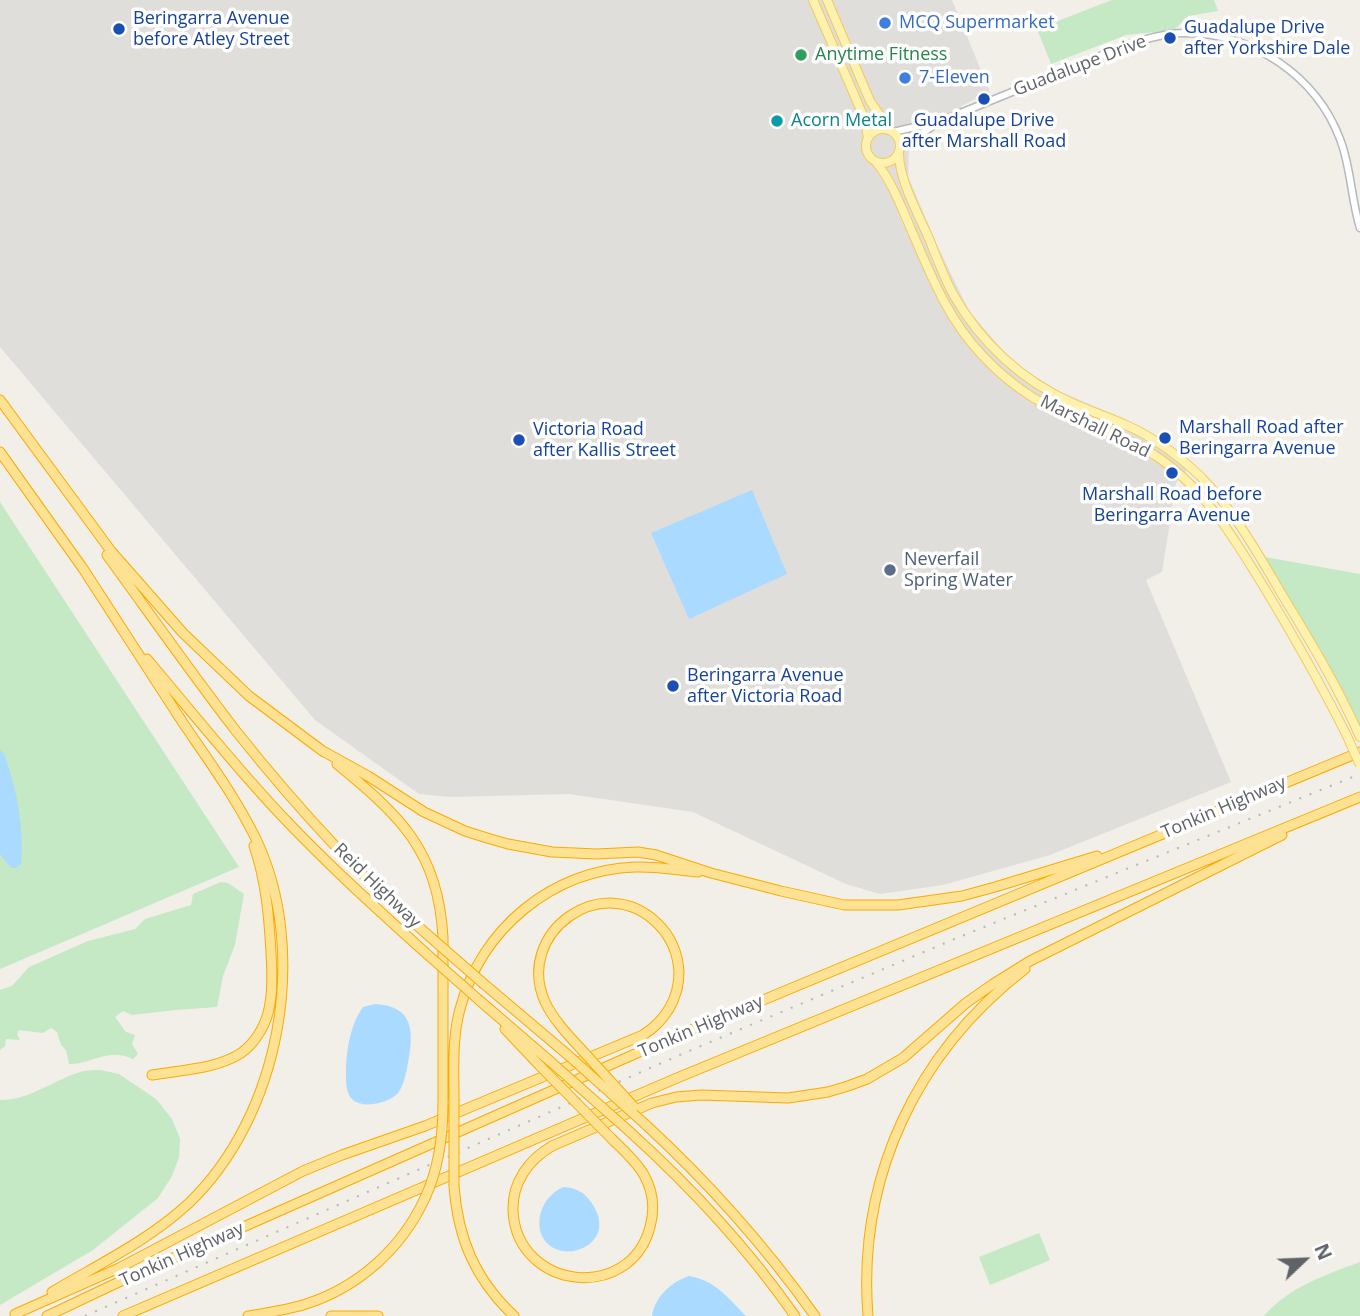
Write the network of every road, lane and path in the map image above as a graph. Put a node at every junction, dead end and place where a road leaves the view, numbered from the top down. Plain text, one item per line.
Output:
1 (813, 0) edge
2 (827, 0) edge
3 (941, 121) junction
4 (891, 131) junction
5 (868, 138) junction
6 (900, 150) junction
7 (876, 162) junction
8 (1360, 228) edge
9 (0, 401) edge
10 (0, 452) edge
11 (82, 567) junction
12 (1359, 734) edge
13 (321, 750) junction
14 (1360, 752) edge
15 (1330, 764) junction
16 (1360, 765) edge
17 (215, 769) junction
18 (1360, 797) edge
19 (1346, 803) junction
20 (711, 873) junction
21 (1068, 942) junction
22 (479, 1000) junction
23 (152, 1075) dead end
24 (647, 1124) junction
25 (13, 1315) edge
26 (47, 1316) edge
27 (122, 1316) edge
28 (248, 1316) edge
29 (331, 1316) edge
30 (379, 1316) edge
31 (514, 1316) edge
32 (794, 1316) edge
33 (815, 1316) edge
34 (868, 1316) edge

1 - 5 main road
2 - 4 main road
3 - 4 street, Guadalupe Drive
3 - 6 street, Guadalupe Drive
3 - 8 street, Guadalupe Drive
4 - 5 main road
4 - 6 main road
5 - 7 main road
6 - 7 main road
6 - 12 main road, Marshall Road
7 - 16 main road, Marshall Road, bridge
9 - 13 highway
9 - 24 highway, Reid Highway, bridge
10 - 11 highway, Reid Highway
11 - 17 highway
11 - 22 highway, Reid Highway, bridge
13 - 20 highway
13 - 28 highway, bridge
14 - 15 highway, Tonkin Highway
15 - 20 highway
15 - 26 highway, Tonkin Highway
17 - 23 highway
17 - 25 highway
18 - 19 highway, Tonkin Highway
19 - 21 highway
19 - 27 highway, Tonkin Highway
20 - 31 highway, bridge
21 - 22 highway, bridge
21 - 34 highway
22 - 32 highway, Reid Highway, bridge
24 - 25 highway, bridge
24 - 33 highway
29 - 30 highway

